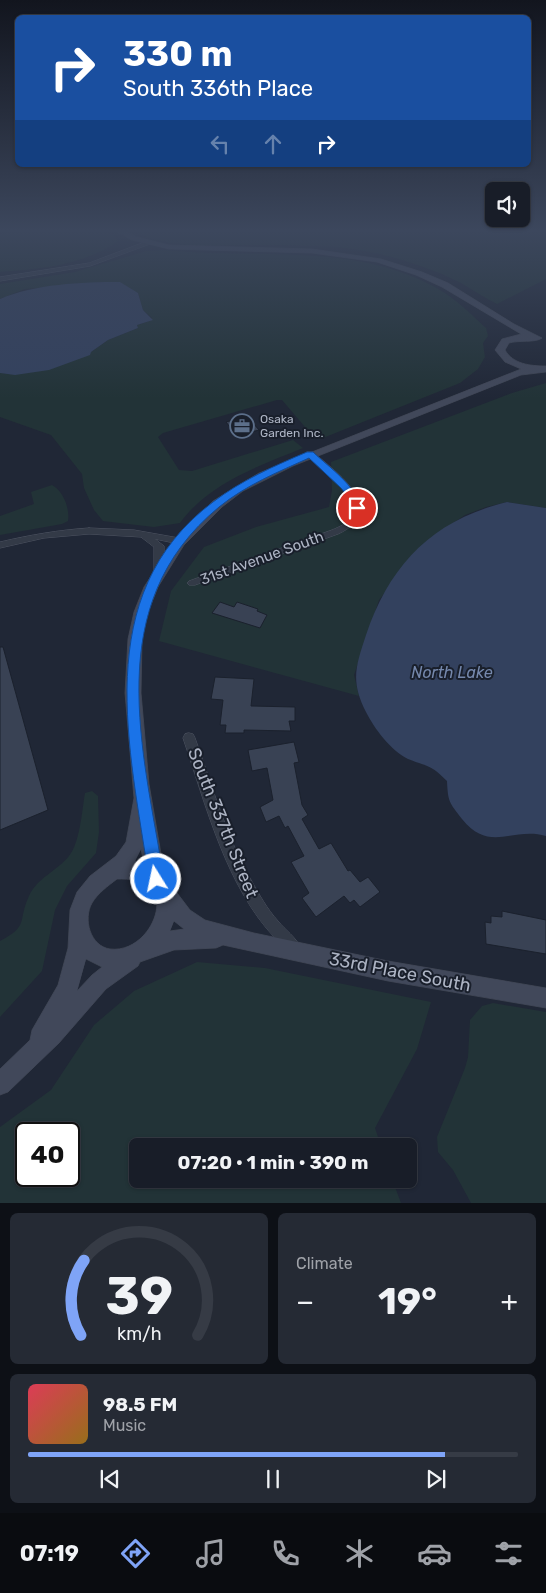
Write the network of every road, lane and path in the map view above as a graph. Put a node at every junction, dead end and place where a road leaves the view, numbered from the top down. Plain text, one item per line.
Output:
1 (447, 286) edge
2 (455, 290) junction
3 (542, 339) edge
4 (505, 341) junction
5 (507, 359) junction
6 (534, 369) junction
7 (546, 369) edge
8 (475, 391) junction
9 (310, 454) junction
10 (140, 533) junction
11 (179, 541) junction
12 (0, 545) edge
13 (160, 570) junction
14 (192, 583) dead end
15 (189, 738) dead end
16 (142, 789) junction
17 (116, 870) junction
18 (160, 885) junction
19 (79, 930) junction
20 (254, 943) junction
21 (142, 951) junction
22 (298, 952) junction
23 (546, 998) edge
24 (25, 1058) junction
25 (0, 1084) edge

1 - 2 street
2 - 3 street
2 - 4 street
3 - 4 street
4 - 5 street
5 - 6 street
5 - 8 street
6 - 7 street
6 - 8 street
8 - 9 street
9 - 11 street
9 - 14 street, 31st Avenue South
10 - 11 street
10 - 12 street
10 - 13 street
11 - 13 street
13 - 16 street
15 - 22 street, South 337th Street
16 - 17 street
16 - 18 street
17 - 18 street
17 - 19 street
18 - 20 street, 33rd Place South
18 - 21 street
19 - 21 street
19 - 24 street
20 - 21 street, 33rd Place South
20 - 22 street, 33rd Place South
21 - 24 street
22 - 23 street, 33rd Place South
24 - 25 street

